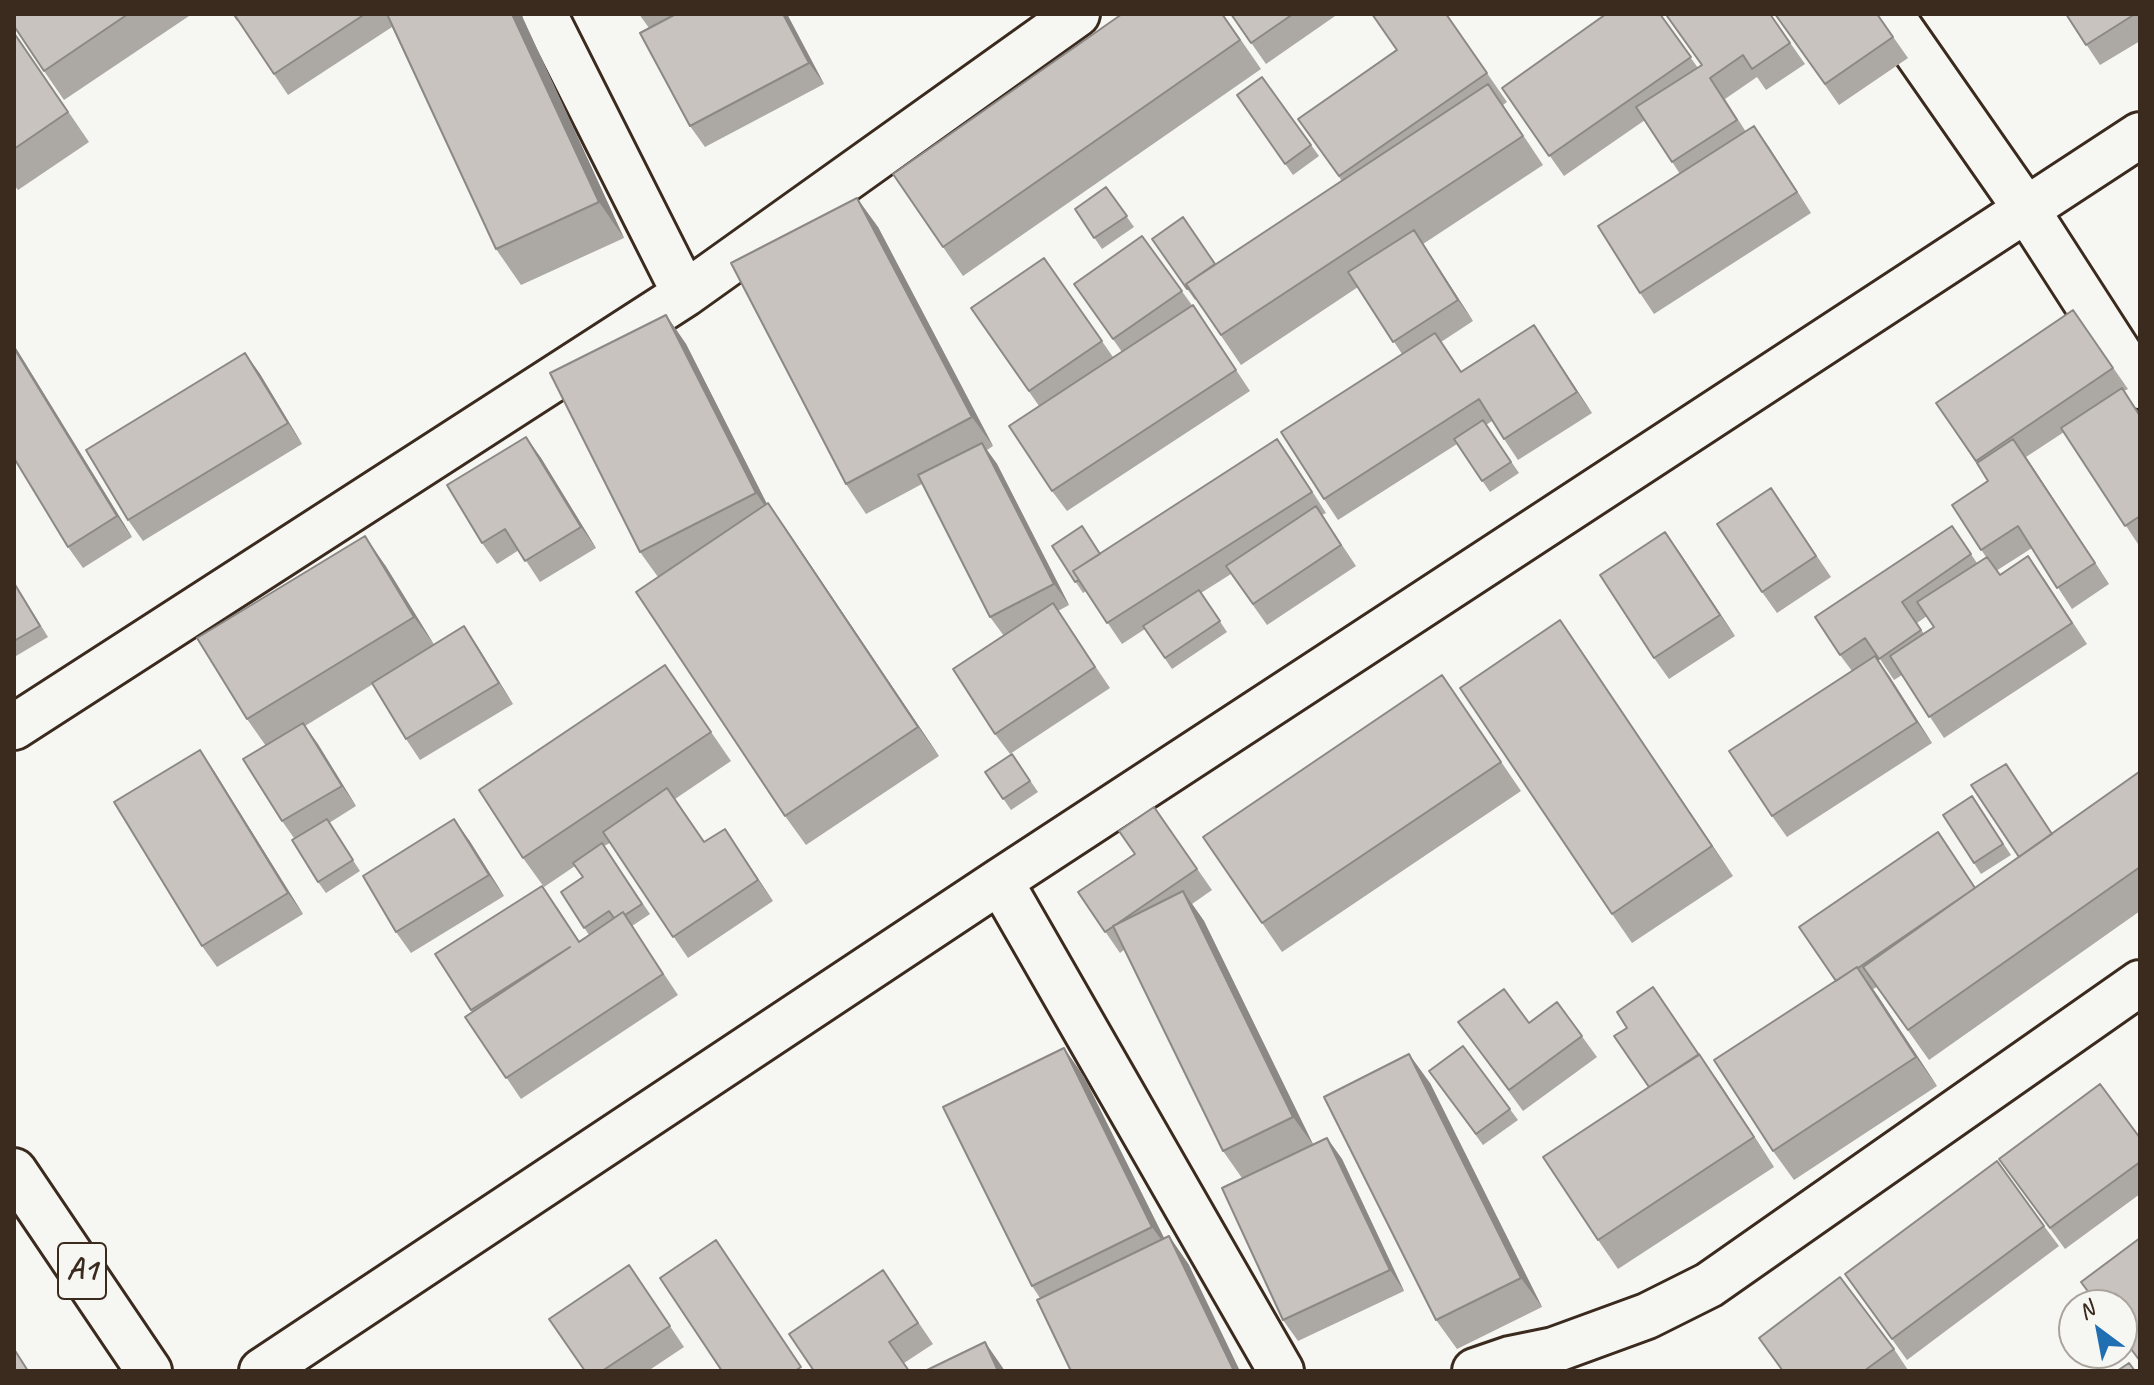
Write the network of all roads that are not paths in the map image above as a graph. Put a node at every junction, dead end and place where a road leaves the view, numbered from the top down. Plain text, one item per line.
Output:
1 (544, 14) edge
2 (1077, 14) edge
3 (1890, 14) edge
4 (2140, 135) edge
5 (2028, 212) junction
6 (685, 294) junction
7 (2140, 386) edge
8 (14, 727) edge
9 (1000, 881) junction
10 (2140, 983) edge
11 (14, 1171) edge
12 (149, 1371) edge
13 (262, 1371) edge
14 (1281, 1371) edge
15 (1475, 1371) edge

1 - 6 street
2 - 6 street
3 - 5 street
4 - 5 street
5 - 7 street
5 - 9 street
6 - 8 street
9 - 13 street
9 - 14 street
10 - 15 street
11 - 12 street, A1

